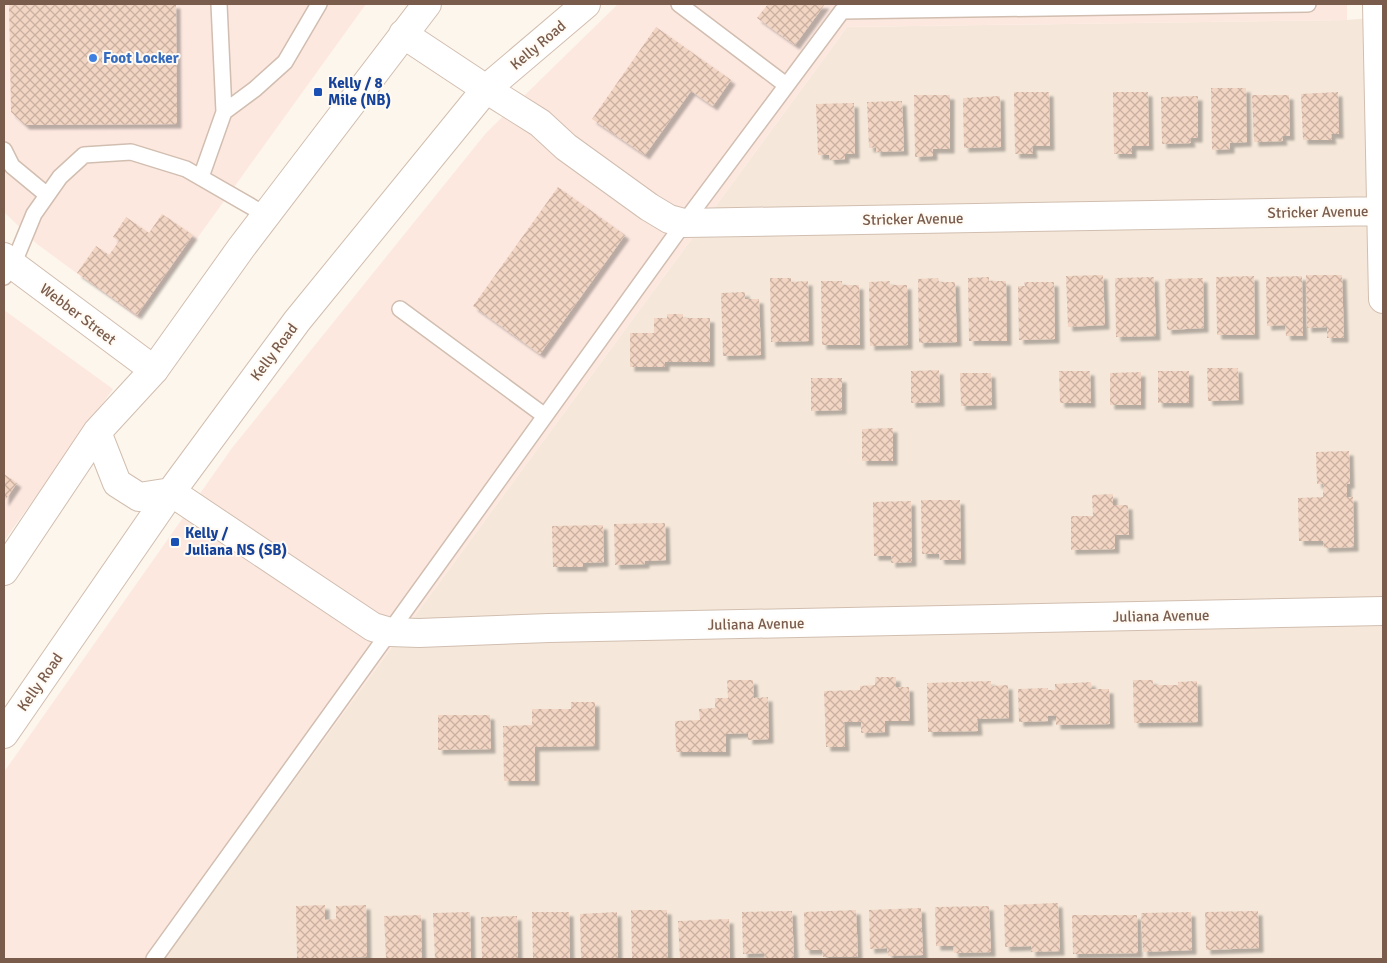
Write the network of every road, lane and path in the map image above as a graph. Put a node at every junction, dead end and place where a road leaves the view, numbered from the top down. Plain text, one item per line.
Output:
1 (219, 4) edge
2 (319, 4) edge
3 (427, 4) edge
4 (586, 4) edge
5 (679, 4) edge
6 (1308, 4) edge
7 (1377, 4) edge
8 (898, 7) edge
9 (403, 34) junction
10 (786, 85) junction
11 (486, 89) junction
12 (224, 112) junction
13 (4, 150) edge
14 (201, 177) junction
15 (47, 195) junction
16 (1382, 211) edge
17 (266, 215) junction
18 (684, 223) junction
19 (6, 266) edge
20 (1383, 299) edge
21 (400, 310) dead end
22 (154, 370) junction
23 (545, 416) junction
24 (97, 432) junction
25 (171, 492) junction
26 (4, 571) edge
27 (1383, 611) edge
28 (390, 632) junction
29 (4, 734) edge
30 (154, 959) edge

1 - 12 lane
2 - 12 lane
3 - 9 street
4 - 11 street, Kelly Road
5 - 10 lane
6 - 8 lane
7 - 16 street
8 - 10 lane
9 - 11 street, Stricker Avenue
9 - 17 street
10 - 18 lane
11 - 18 street, Stricker Avenue
11 - 25 street, Kelly Road
12 - 14 lane
13 - 15 lane
14 - 15 lane
14 - 17 lane
15 - 19 lane
16 - 18 street, Stricker Avenue
16 - 20 street
17 - 22 street
18 - 23 lane
19 - 22 street, Webber Street
21 - 23 lane
22 - 24 street
23 - 28 lane
24 - 25 street
24 - 26 street
25 - 28 street, Juliana Avenue
25 - 29 street, Kelly Road
27 - 28 street, Juliana Avenue
28 - 30 lane

